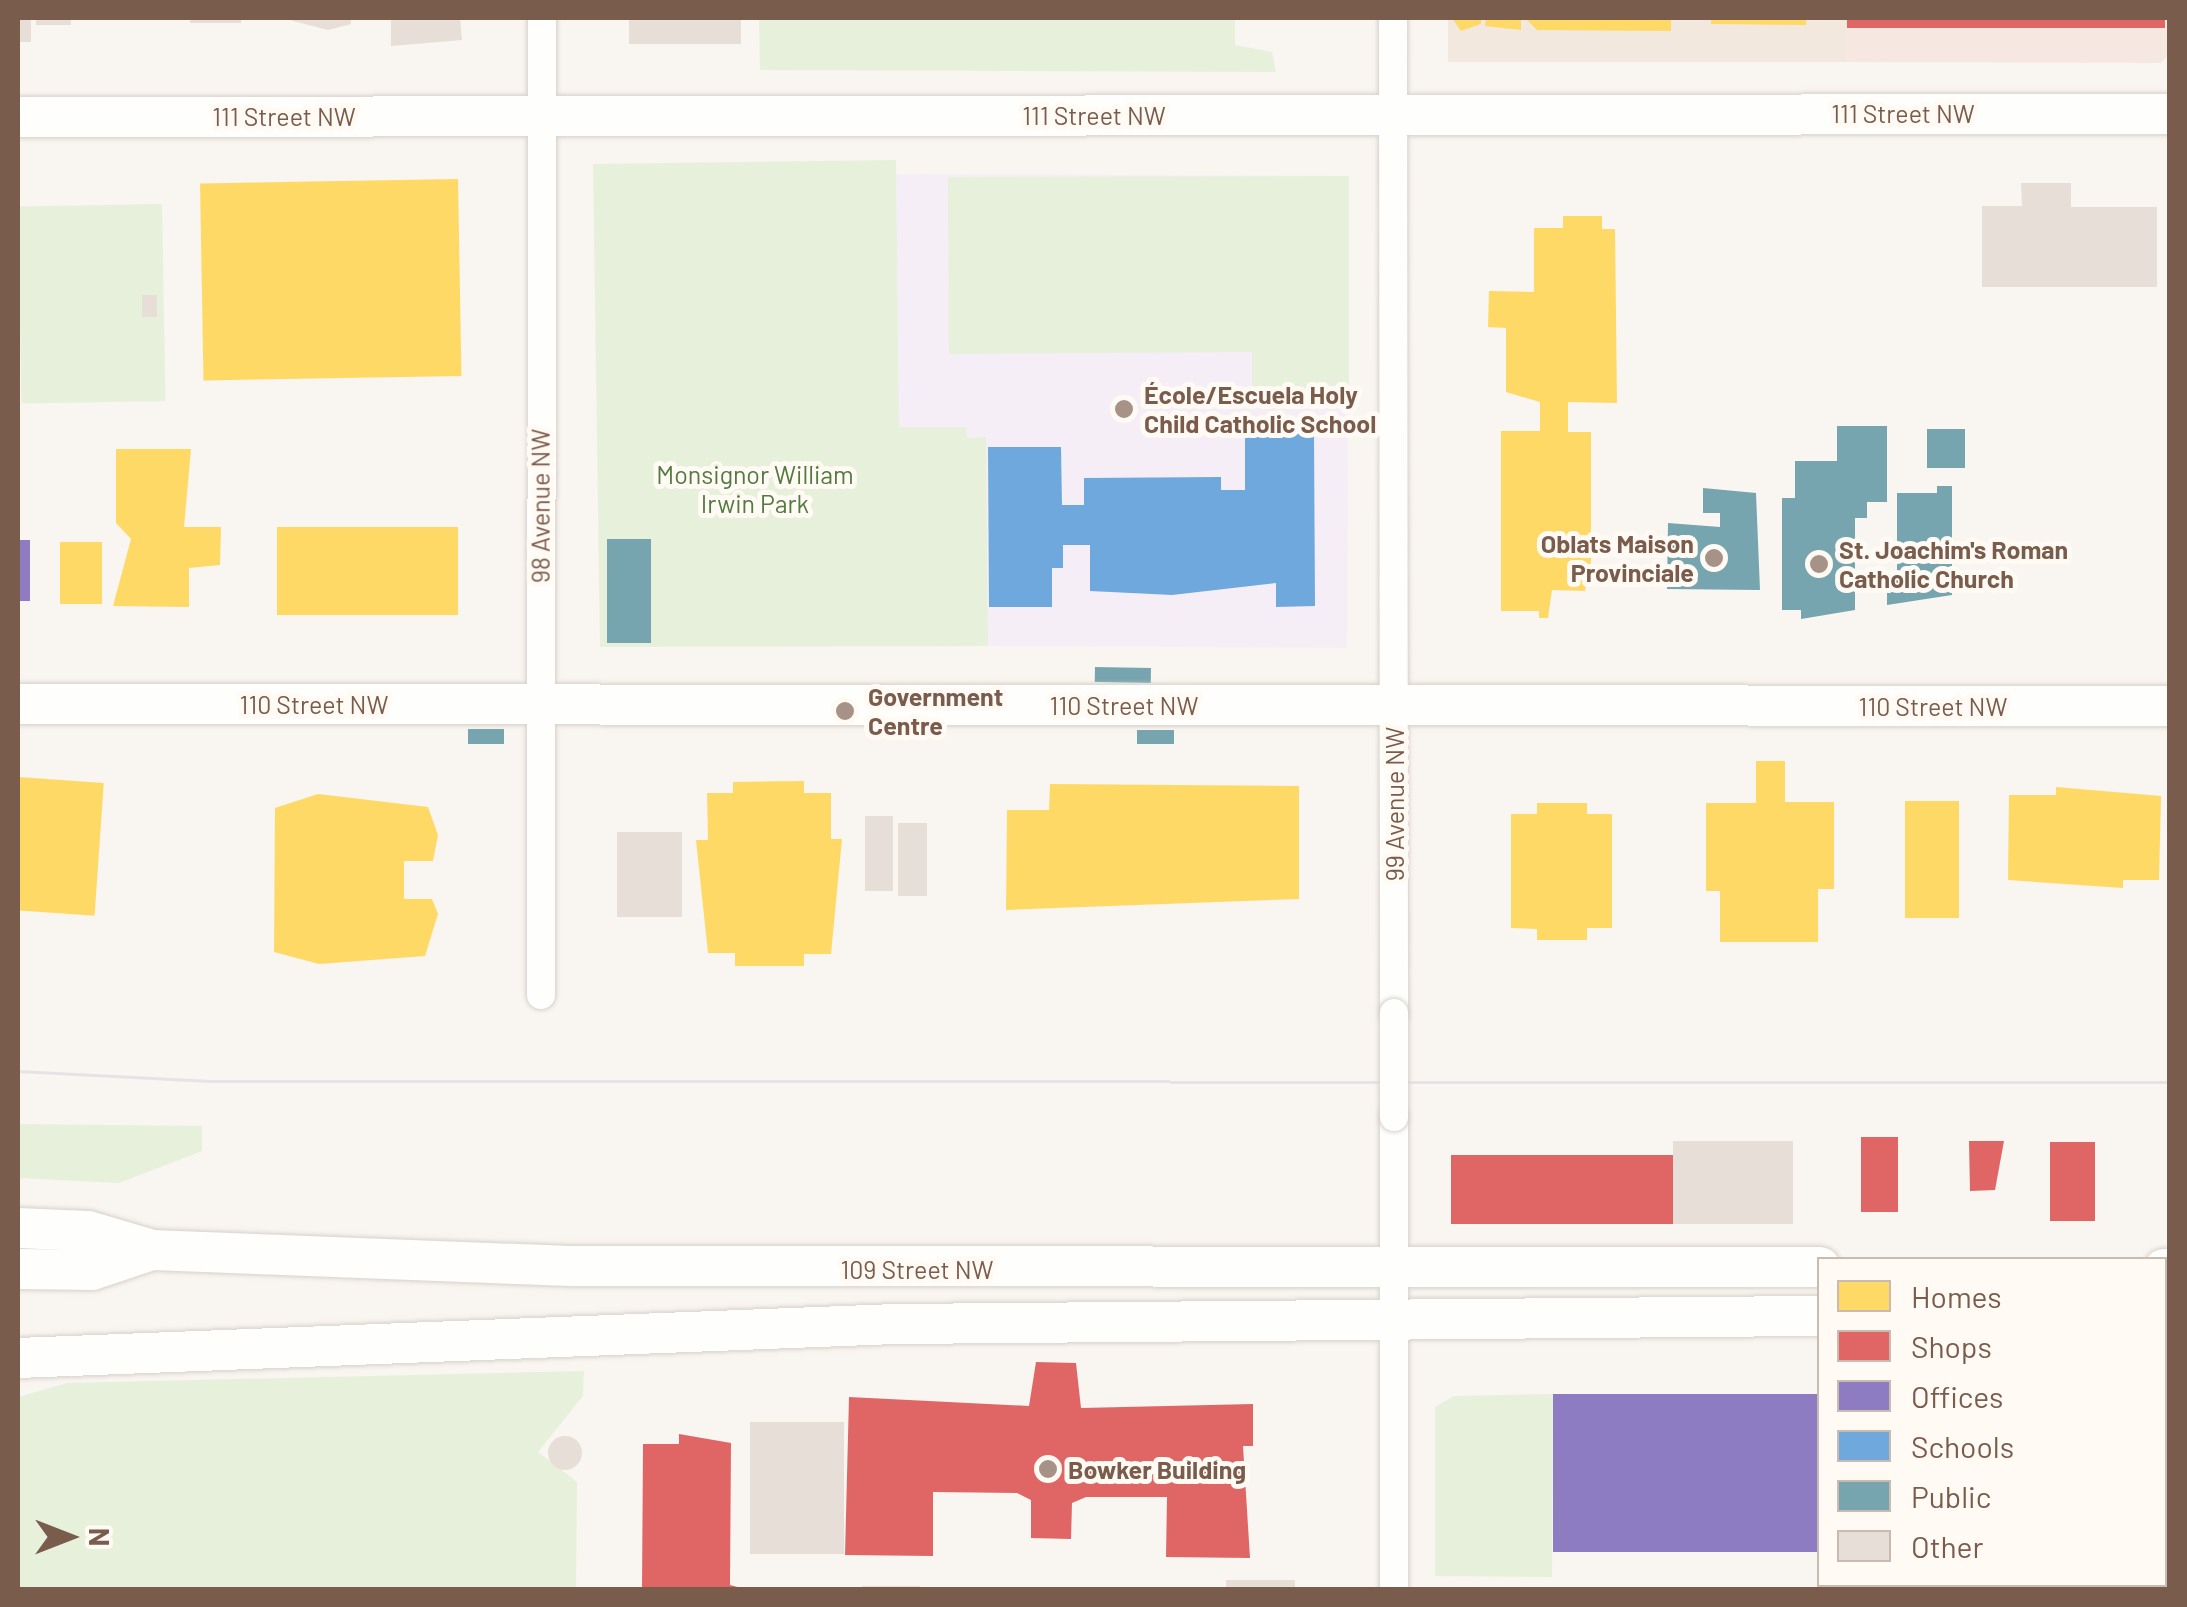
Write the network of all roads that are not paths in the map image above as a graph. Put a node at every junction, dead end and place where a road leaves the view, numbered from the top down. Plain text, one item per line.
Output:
1 (542, 18) edge
2 (1393, 18) edge
3 (541, 114) junction
4 (2170, 114) edge
5 (1393, 116) junction
6 (18, 118) edge
7 (18, 704) edge
8 (541, 704) junction
9 (1395, 706) junction
10 (2170, 706) edge
11 (541, 995) dead end
12 (18, 1228) edge
13 (152, 1250) junction
14 (1395, 1264) junction
15 (1817, 1267) edge
16 (18, 1270) edge
17 (1394, 1316) junction
18 (1817, 1316) edge
19 (18, 1358) edge
20 (1394, 1590) edge

1 - 3 street, 98 Avenue NW
2 - 5 street, 99 Avenue NW
3 - 5 street, 111 Street NW
3 - 6 street, 111 Street NW
3 - 8 street, 98 Avenue NW
4 - 5 street, 111 Street NW
5 - 9 street, 99 Avenue NW
7 - 8 street, 110 Street NW
8 - 9 street, 110 Street NW
8 - 11 street, 98 Avenue NW
9 - 10 street, 110 Street NW
9 - 14 street, 99 Avenue NW, bridge
12 - 13 street, 109 Street NW
13 - 14 street, 109 Street NW
13 - 16 street
14 - 15 street, 109 Street NW
14 - 17 street, 99 Avenue NW
17 - 18 street
17 - 19 street
17 - 20 street, 99 Avenue NW

